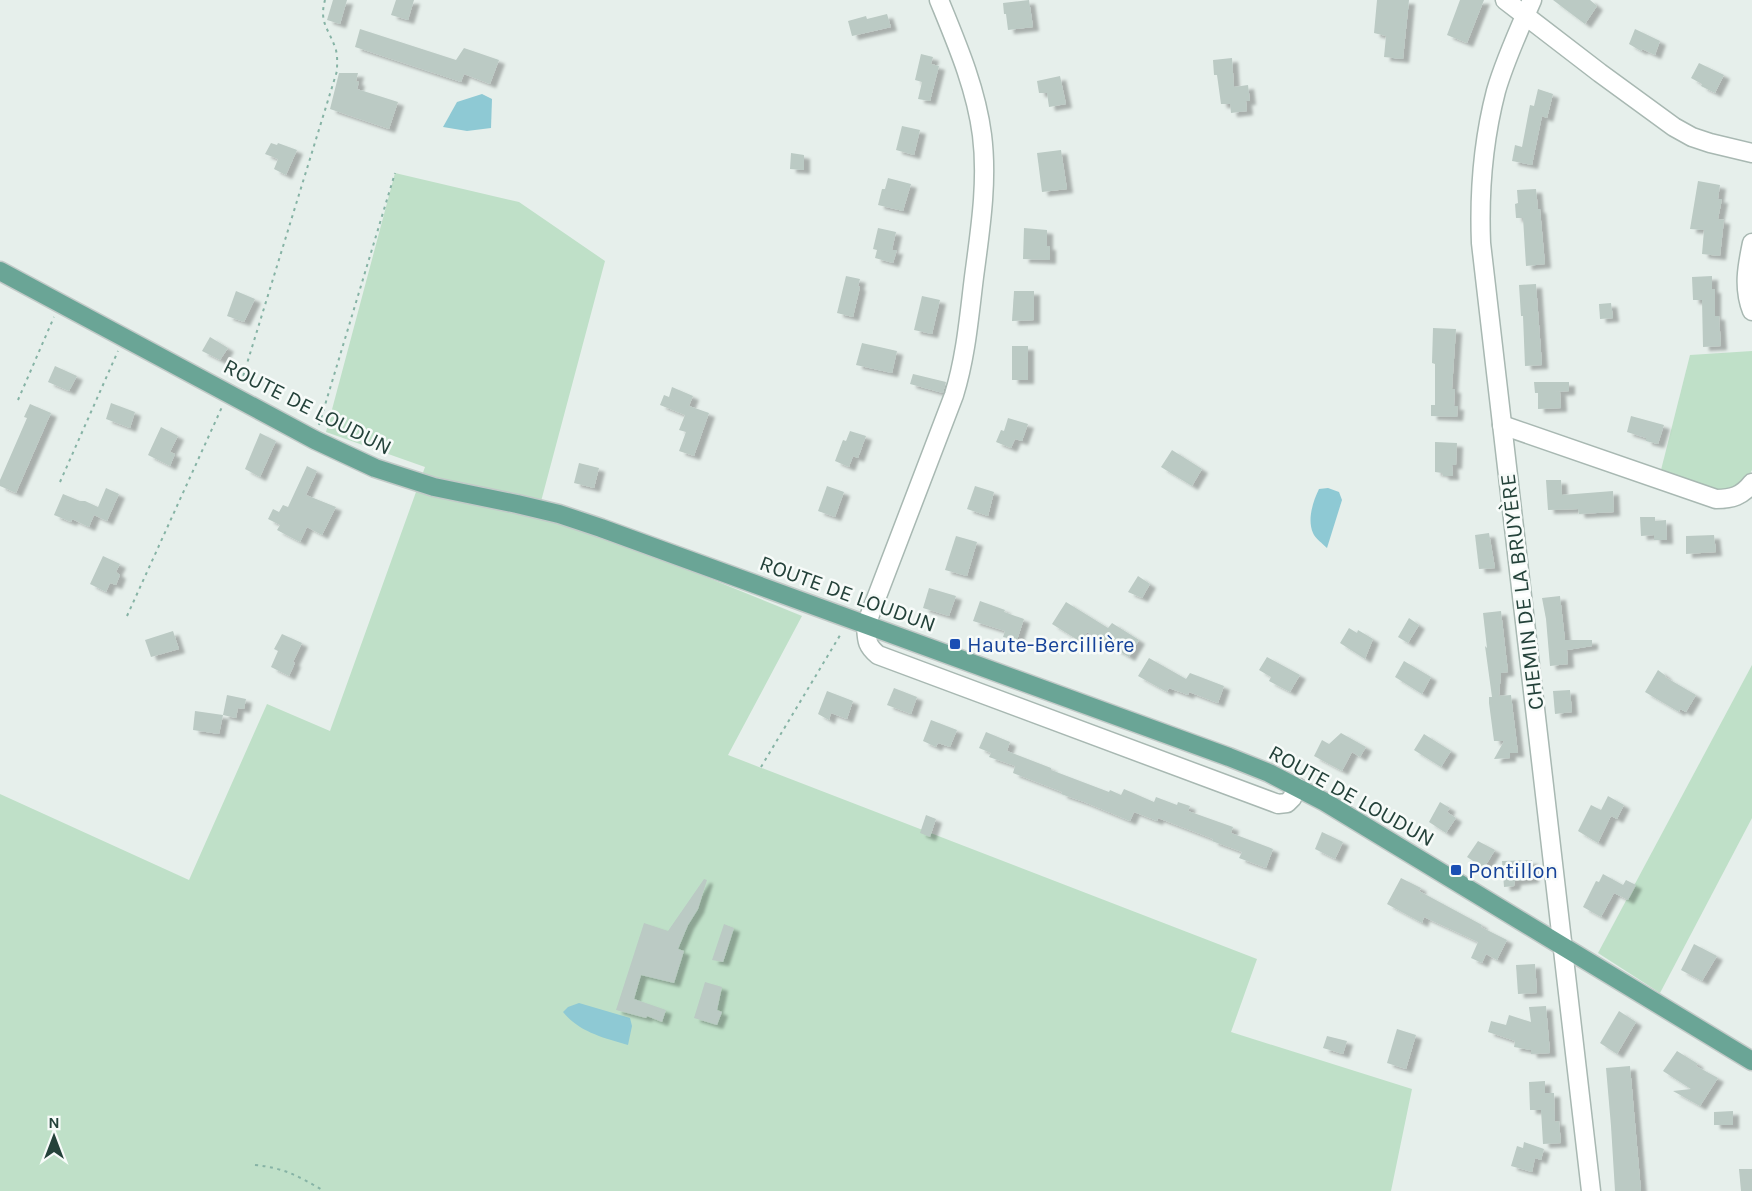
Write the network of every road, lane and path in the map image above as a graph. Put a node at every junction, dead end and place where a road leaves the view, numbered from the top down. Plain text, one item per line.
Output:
1 (325, 0) edge
2 (939, 0) edge
3 (1505, 0) edge
4 (1529, 7) edge
5 (1752, 153) edge
6 (395, 172) dead end
7 (1752, 243) edge
8 (0, 271) edge
9 (60, 304) junction
10 (1752, 312) edge
11 (124, 337) junction
12 (232, 395) junction
13 (18, 400) dead end
14 (1502, 425) junction
15 (315, 440) junction
16 (60, 482) dead end
17 (1752, 483) edge
18 (127, 616) dead end
19 (858, 622) junction
20 (761, 767) dead end
21 (1298, 787) junction
22 (1562, 946) junction
23 (1752, 1061) edge
24 (255, 1165) dead end
25 (324, 1191) edge
26 (1591, 1191) edge

1 - 12 path
2 - 19 street
3 - 4 street
4 - 5 street
4 - 14 street, CHEMIN DE LA BRUYÈRE
6 - 15 path
7 - 10 street
8 - 9 main road, ROUTE DE LOUDUN
9 - 11 main road, ROUTE DE LOUDUN
9 - 13 path
11 - 12 main road, ROUTE DE LOUDUN
11 - 16 path
12 - 15 main road, ROUTE DE LOUDUN
12 - 18 path
14 - 17 street
14 - 22 street, CHEMIN DE LA BRUYÈRE
15 - 19 main road, ROUTE DE LOUDUN
19 - 20 path
19 - 21 main road, ROUTE DE LOUDUN
19 - 21 street
21 - 22 main road, ROUTE DE LOUDUN
22 - 23 main road, ROUTE DE LOUDUN
22 - 26 street, CHEMIN DE LA BRUYÈRE
24 - 25 path

